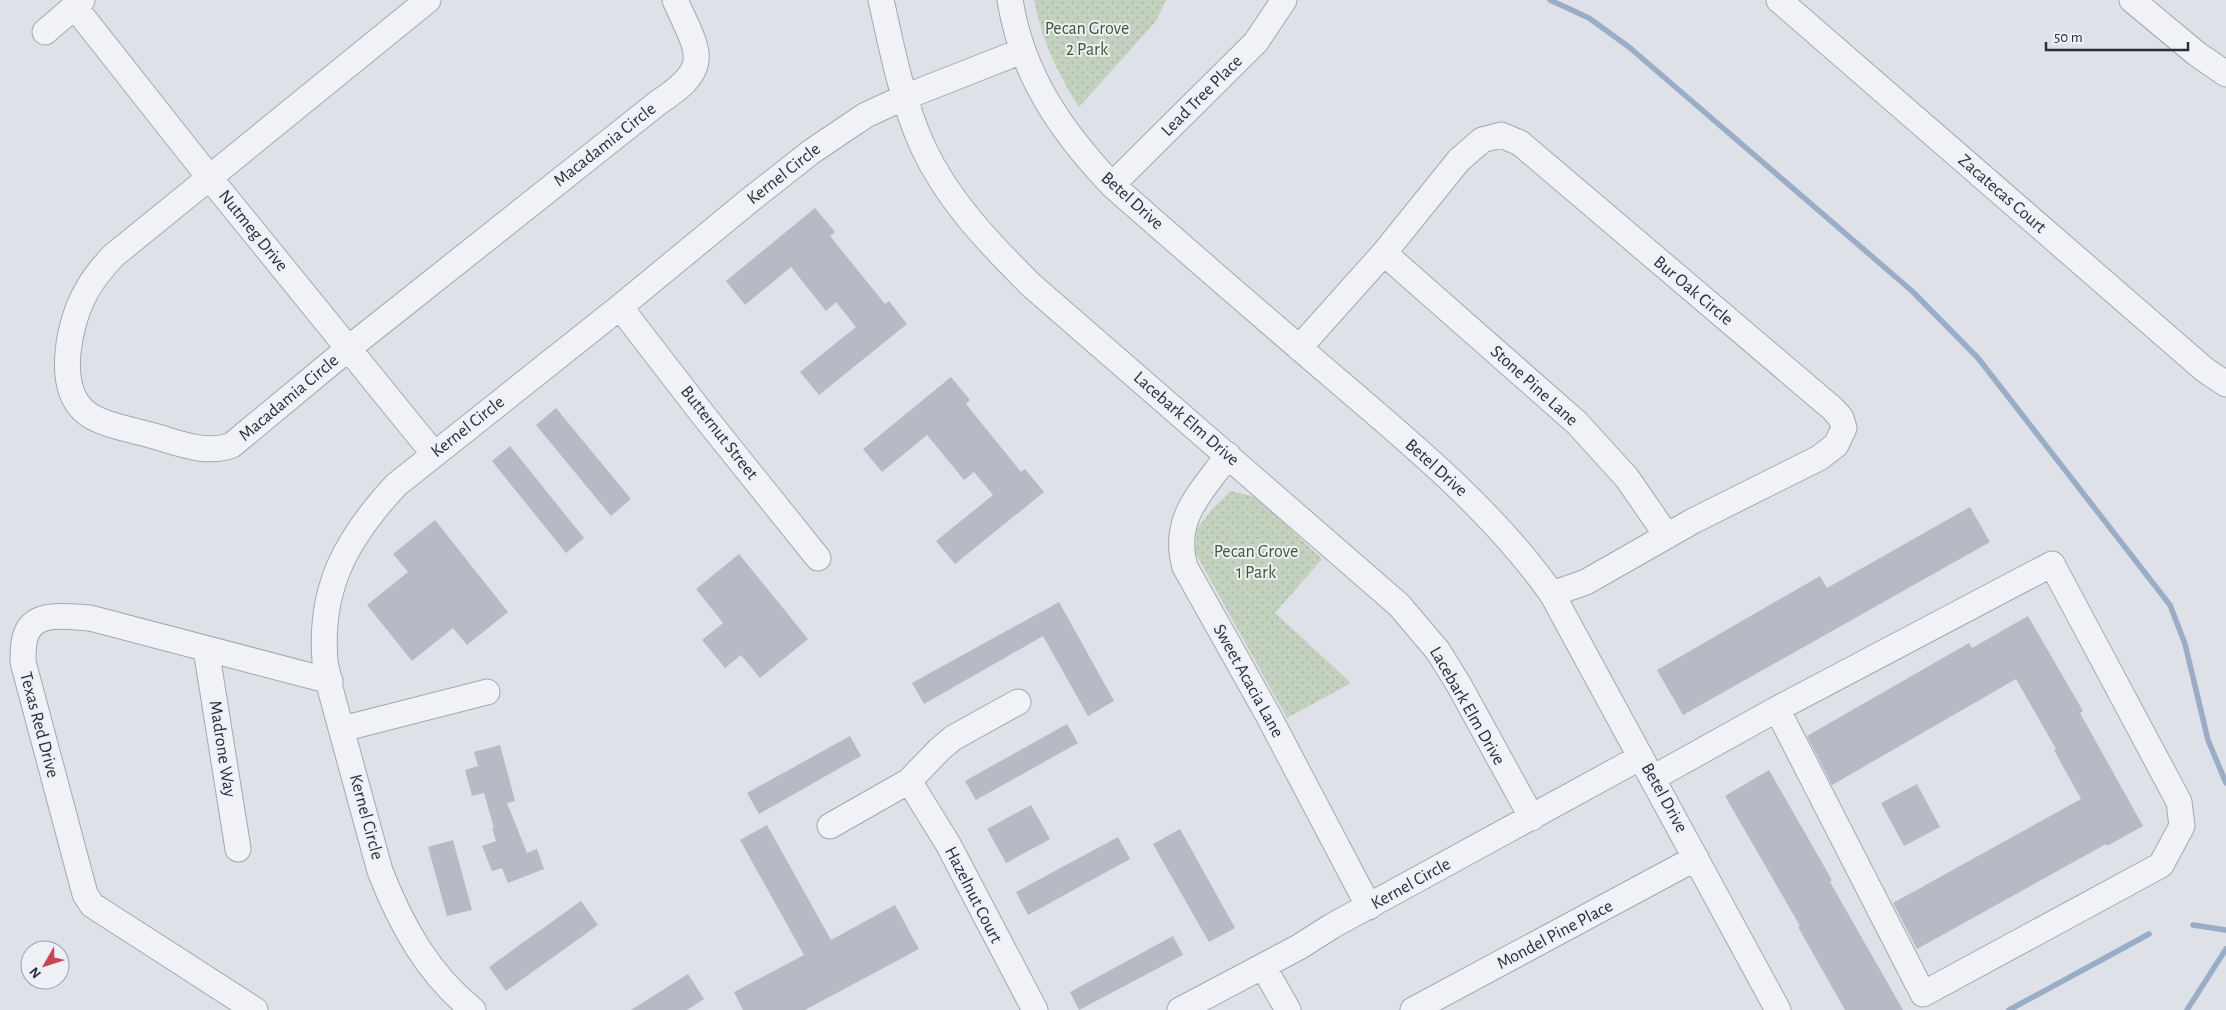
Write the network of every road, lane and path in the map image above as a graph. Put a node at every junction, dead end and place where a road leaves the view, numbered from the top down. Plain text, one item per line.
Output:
1 (428, 0) edge
2 (674, 0) edge
3 (881, 0) edge
4 (1010, 0) edge
5 (1284, 0) edge
6 (1779, 0) edge
7 (2132, 0) edge
8 (78, 3) edge
9 (45, 32) dead end
10 (1022, 51) junction
11 (2226, 74) edge
12 (905, 97) junction
13 (209, 177) junction
14 (1112, 185) junction
15 (1384, 253) junction
16 (620, 307) junction
17 (349, 348) junction
18 (1299, 348) junction
19 (2226, 384) edge
20 (434, 454) junction
21 (1228, 455) junction
22 (1667, 536) junction
23 (818, 558) dead end
24 (1552, 594) junction
25 (206, 649) junction
26 (330, 681) junction
27 (487, 692) dead end
28 (1018, 702) dead end
29 (1777, 709) junction
30 (342, 729) junction
31 (1641, 757) junction
32 (1653, 778) junction
33 (910, 780) junction
34 (1532, 818) junction
35 (830, 826) dead end
36 (238, 849) dead end
37 (1696, 858) junction
38 (1369, 907) junction
39 (1263, 966) junction
40 (255, 1010) edge
41 (473, 1010) edge
42 (1035, 1010) edge
43 (1180, 1010) edge
44 (1288, 1010) edge
45 (1414, 1010) edge
46 (1778, 1010) edge

1 - 13 street, Macadamia Circle
2 - 17 street, Macadamia Circle
3 - 12 street, Lacebark Elm Drive
4 - 10 street, Betel Drive
5 - 14 street, Lead Tree Place
6 - 19 street, Zacatecas Court
7 - 11 street
8 - 9 street
8 - 13 street, Nutmeg Drive
10 - 12 street, Kernel Circle
10 - 14 street, Betel Drive
12 - 16 street, Kernel Circle
12 - 21 street, Lacebark Elm Drive
13 - 17 street, Nutmeg Drive
13 - 17 street, Macadamia Circle
14 - 18 street, Betel Drive
15 - 18 street, Bur Oak Circle
15 - 22 street, Stone Pine Lane
15 - 22 street, Bur Oak Circle
16 - 20 street, Kernel Circle
16 - 23 street, Butternut Street
17 - 20 street, Nutmeg Drive
18 - 24 street, Betel Drive
20 - 26 street, Kernel Circle
21 - 34 street, Lacebark Elm Drive
21 - 38 street, Sweet Acacia Lane
22 - 24 street, Bur Oak Circle
24 - 31 street, Betel Drive
25 - 26 street, Texas Red Drive
25 - 36 street, Madrone Way
25 - 40 street, Texas Red Drive
26 - 30 street, Kernel Circle
27 - 30 street
28 - 33 street
29 - 29 street
29 - 32 street
30 - 41 street, Kernel Circle
31 - 32 street, Betel Drive
31 - 34 street, Kernel Circle
32 - 37 street, Betel Drive
33 - 35 street
33 - 42 street, Hazelnut Court
34 - 38 street, Kernel Circle
37 - 45 street, Mondel Pine Place
37 - 46 street, Betel Drive
38 - 39 street, Kernel Circle
39 - 43 street, Kernel Circle
39 - 44 street

